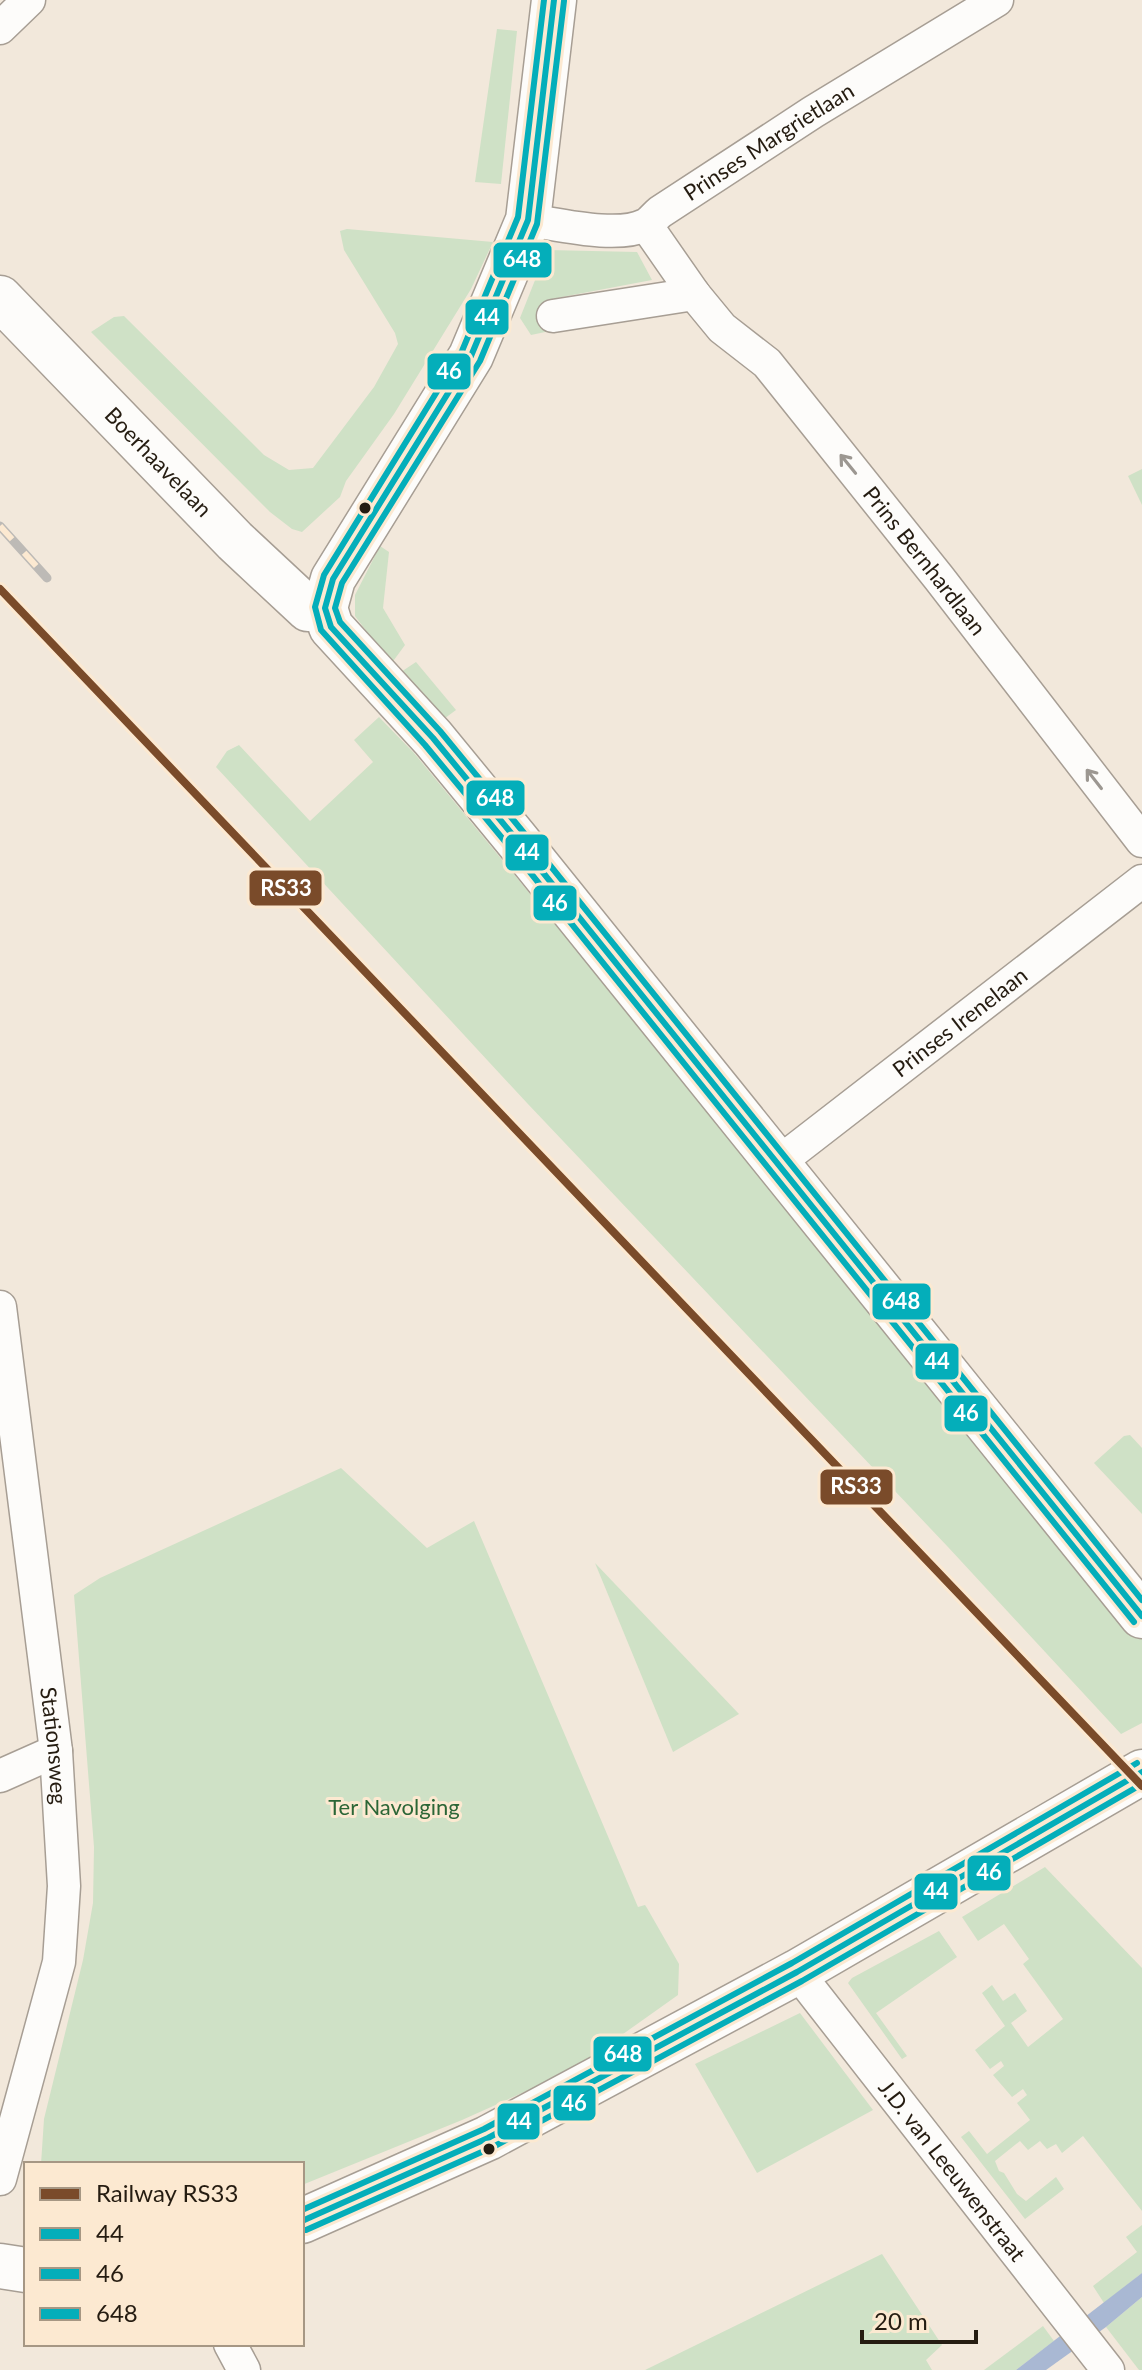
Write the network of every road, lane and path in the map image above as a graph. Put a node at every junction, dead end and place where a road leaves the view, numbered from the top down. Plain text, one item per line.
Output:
1 (29, 0) edge
2 (554, 0) edge
3 (997, 0) edge
4 (0, 28) edge
5 (528, 220) junction
6 (646, 225) junction
7 (694, 294) junction
8 (0, 298) edge
9 (553, 316) dead end
10 (325, 608) junction
11 (1142, 841) edge
12 (1142, 881) edge
13 (778, 1163) junction
14 (0, 1307) edge
15 (1142, 1616) edge
16 (56, 1751) junction
17 (1142, 1772) edge
18 (0, 1776) edge
19 (797, 1972) junction
20 (0, 2179) edge
21 (304, 2220) edge
22 (0, 2266) edge
23 (24, 2270) edge
24 (231, 2346) edge
25 (1100, 2361) edge
26 (244, 2370) edge

1 - 4 street
2 - 5 street
3 - 6 street, Prinses Margrietlaan
5 - 6 street
5 - 10 street
6 - 7 street, Prins Bernhardlaan
7 - 9 street
11 -> 7 street, Prins Bernhardlaan
8 - 10 street, Boerhaavelaan
10 - 13 street
12 - 13 street, Prinses Irenelaan
13 - 15 street
14 - 16 street, Stationsweg
16 - 18 street
16 - 20 street, Stationsweg
17 - 19 street
19 - 21 street
19 - 25 street, J.D. van Leeuwenstraat
22 - 23 street
24 - 26 street

